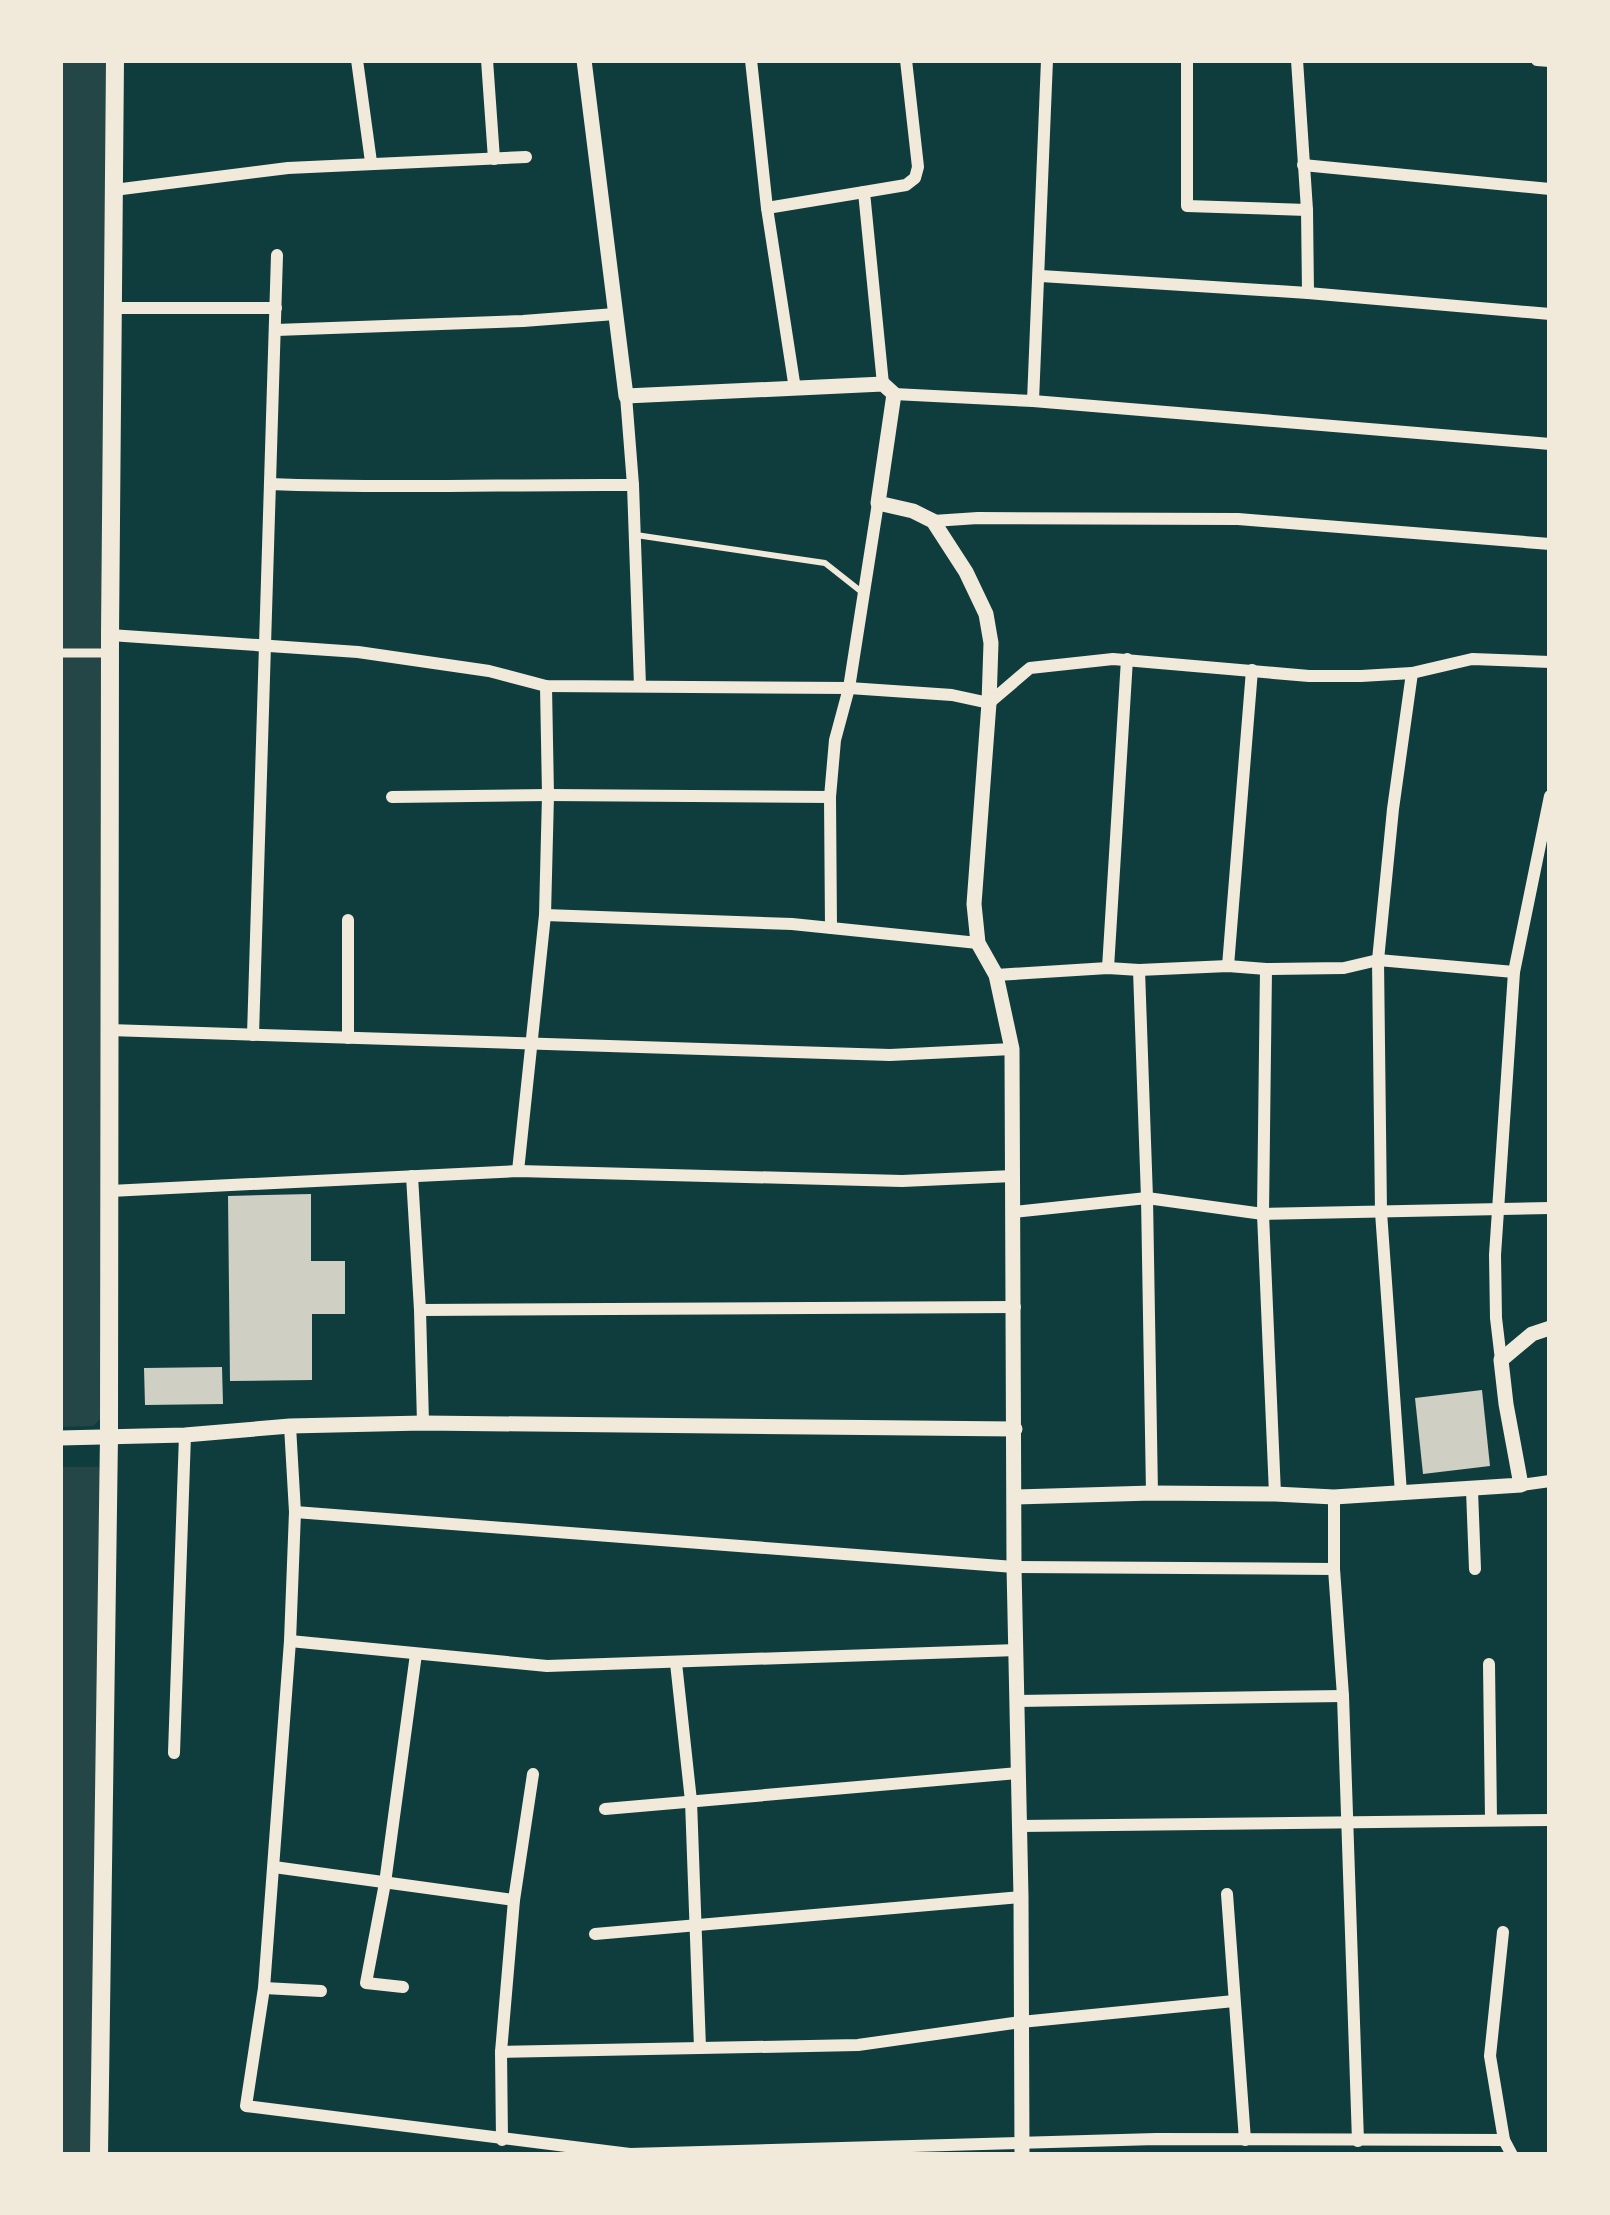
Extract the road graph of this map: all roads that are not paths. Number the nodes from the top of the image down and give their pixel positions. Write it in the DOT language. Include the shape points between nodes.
graph roads {
  1 [pos="116,60"];
  2 [pos="357,60"];
  3 [pos="487,60"];
  4 [pos="584,60"];
  5 [pos="751,60"];
  6 [pos="906,60"];
  7 [pos="1048,60"];
  8 [pos="1187,60"];
  9 [pos="1298,60"];
  10 [pos="1537,60"];
  11 [pos="1550,61"];
  12 [pos="494,158"];
  13 [pos="526,158"];
  14 [pos="371,162"];
  15 [pos="1303,166"];
  16 [pos="1550,189"];
  17 [pos="114,190"];
  18 [pos="864,193"];
  19 [pos="767,208"];
  20 [pos="1307,210"];
  21 [pos="278,255"];
  22 [pos="1040,277"];
  23 [pos="1308,292"];
  24 [pos="113,308"];
  25 [pos="276,308"];
  26 [pos="615,314"];
  27 [pos="1550,314"];
  28 [pos="276,330"];
  29 [pos="795,388"];
  30 [pos="889,389"];
  31 [pos="626,396"];
  32 [pos="1034,401"];
  33 [pos="1550,444"];
  34 [pos="270,484"];
  35 [pos="633,485"];
  36 [pos="878,503"];
  37 [pos="932,521"];
  38 [pos="635,535"];
  39 [pos="1550,544"];
  40 [pos="865,595"];
  41 [pos="110,644"];
  42 [pos="267,646"];
  43 [pos="60,652"];
  44 [pos="1127,659"];
  45 [pos="1550,662"];
  46 [pos="1252,670"];
  47 [pos="1412,673"];
  48 [pos="546,686"];
  49 [pos="640,686"];
  50 [pos="848,688"];
  51 [pos="989,703"];
  52 [pos="548,795"];
  53 [pos="1550,796"];
  54 [pos="392,797"];
  55 [pos="830,797"];
  56 [pos="545,915"];
  57 [pos="348,920"];
  58 [pos="831,928"];
  59 [pos="978,943"];
  60 [pos="1378,960"];
  61 [pos="1228,966"];
  62 [pos="1108,968"];
  63 [pos="1266,969"];
  64 [pos="1139,970"];
  65 [pos="1514,972"];
  66 [pos="996,975"];
  67 [pos="110,1030"];
  68 [pos="253,1035"];
  69 [pos="348,1039"];
  70 [pos="530,1044"];
  71 [pos="1012,1049"];
  72 [pos="518,1171"];
  73 [pos="1013,1176"];
  74 [pos="412,1177"];
  75 [pos="110,1191"];
  76 [pos="1147,1198"];
  77 [pos="1497,1208"];
  78 [pos="1550,1208"];
  79 [pos="1013,1212"];
  80 [pos="1382,1212"];
  81 [pos="1263,1214"];
  82 [pos="1015,1307"];
  83 [pos="420,1310"];
  84 [pos="1550,1328"];
  85 [pos="1501,1360"];
  86 [pos="423,1423"];
  87 [pos="290,1426"];
  88 [pos="1016,1429"];
  89 [pos="184,1435"];
  90 [pos="109,1436"];
  91 [pos="60,1438"];
  92 [pos="1550,1481"];
  93 [pos="1521,1485"];
  94 [pos="1472,1490"];
  95 [pos="1152,1493"];
  96 [pos="1401,1493"];
  97 [pos="1275,1494"];
  98 [pos="1016,1497"];
  99 [pos="1334,1497"];
  100 [pos="296,1512"];
  101 [pos="1015,1567"];
  102 [pos="1334,1569"];
  103 [pos="1474,1569"];
  104 [pos="290,1640"];
  105 [pos="1017,1650"];
  106 [pos="416,1654"];
  107 [pos="676,1663"];
  108 [pos="1489,1664"];
  109 [pos="1343,1696"];
  110 [pos="1017,1701"];
  111 [pos="175,1753"];
  112 [pos="1019,1772"];
  113 [pos="533,1774"];
  114 [pos="691,1801"];
  115 [pos="604,1809"];
  116 [pos="1491,1819"];
  117 [pos="1550,1820"];
  118 [pos="1347,1824"];
  119 [pos="1020,1826"];
  120 [pos="274,1868"];
  121 [pos="385,1883"];
  122 [pos="1227,1894"];
  123 [pos="1021,1898"];
  124 [pos="514,1900"];
  125 [pos="695,1926"];
  126 [pos="1503,1932"];
  127 [pos="595,1934"];
  128 [pos="404,1987"];
  129 [pos="264,1988"];
  130 [pos="321,1991"];
  131 [pos="1234,2001"];
  132 [pos="1021,2022"];
  133 [pos="700,2048"];
  134 [pos="501,2052"];
  135 [pos="1156,2138"];
  136 [pos="502,2140"];
  137 [pos="1245,2140"];
  138 [pos="1504,2140"];
  139 [pos="1358,2141"];
  140 [pos="556,2150"];
  141 [pos="1022,2150"];
  142 [pos="906,2151"];
  143 [pos="784,2152"];
  144 [pos="661,2154"];
  145 [pos="99,2155"];
  146 [pos="1156,2155"];
  147 [pos="1512,2155"];
  1 -- 17 [label="main road"];
  2 -- 14 [label="street"];
  3 -- 12 [label="street"];
  4 -- 26 [label="street"];
  5 -- 19 [label="street"];
  6 -- 18 [label="street" via="915,178"];
  7 -- 22 [label="street"];
  8 -- 20 [label="street" via="1187,206"];
  9 -- 15 [label="street"];
  10 -- 11 [label="street"];
  12 -- 13 [label="street"];
  12 -- 14 [label="street"];
  14 -- 17 [label="street"];
  15 -- 16 [label="street"];
  15 -- 20 [label="street"];
  17 -- 24 [label="main road"];
  18 -- 19 [label="street"];
  18 -- 30 [label="street"];
  19 -- 29 [label="street"];
  20 -- 23 [label="street"];
  21 -- 25 [label="street"];
  22 -- 23 [label="street"];
  22 -- 32 [label="street"];
  23 -- 27 [label="street"];
  24 -- 25 [label="street"];
  24 -- 41 [label="main road"];
  25 -- 28 [label="street"];
  26 -- 28 [label="street"];
  26 -- 31 [label="street"];
  28 -- 34 [label="street"];
  29 -- 30 [label="street"];
  29 -- 31 [label="street"];
  30 -- 32 [label="street"];
  30 -- 36 [label="street"];
  31 -- 35 [label="street"];
  32 -- 33 [label="street"];
  34 -- 35 [label="street"];
  34 -- 42 [label="street"];
  35 -- 38 [label="street"];
  36 -- 37 [label="street"];
  36 -- 40 [label="street"];
  37 -- 39 [label="street" via="1238,519"];
  37 -- 51 [label="street" via="986,614"];
  38 -- 40 [label="lane" via="825,563"];
  38 -- 49 [label="street"];
  40 -- 50 [label="street"];
  41 -- 42 [label="street"];
  41 -- 43 [label="street"];
  41 -- 67 [label="main road"];
  42 -- 48 [label="street" via="380,655"];
  42 -- 68 [label="street"];
  44 -- 46 [label="street"];
  44 -- 51 [label="street" via="1030,668"];
  44 -- 62 [label="street"];
  45 -- 47 [label="street" via="1472,659"];
  46 -- 47 [label="street"];
  46 -- 61 [label="street"];
  47 -- 60 [label="street"];
  48 -- 49 [label="street"];
  48 -- 52 [label="street"];
  49 -- 50 [label="street"];
  50 -- 51 [label="street"];
  50 -- 55 [label="street"];
  51 -- 59 [label="street"];
  52 -- 54 [label="street"];
  52 -- 55 [label="street"];
  52 -- 56 [label="street"];
  53 -- 65 [label="street"];
  55 -- 58 [label="street"];
  56 -- 58 [label="street"];
  56 -- 70 [label="street"];
  57 -- 69 [label="street"];
  58 -- 59 [label="street"];
  59 -- 66 [label="street"];
  60 -- 63 [label="street"];
  60 -- 65 [label="street"];
  60 -- 80 [label="street"];
  61 -- 63 [label="street"];
  61 -- 64 [label="street"];
  62 -- 64 [label="street"];
  62 -- 66 [label="street"];
  63 -- 81 [label="street"];
  64 -- 76 [label="street"];
  65 -- 77 [label="street"];
  66 -- 71 [label="street"];
  67 -- 68 [label="street"];
  67 -- 75 [label="main road"];
  68 -- 69 [label="street"];
  69 -- 70 [label="street"];
  70 -- 71 [label="street" via="890,1055"];
  70 -- 72 [label="street"];
  71 -- 73 [label="street"];
  72 -- 73 [label="street" via="902,1181"];
  72 -- 74 [label="street"];
  73 -- 79 [label="street"];
  74 -- 75 [label="street"];
  74 -- 83 [label="street"];
  75 -- 90 [label="main road"];
  76 -- 79 [label="street"];
  76 -- 81 [label="street"];
  76 -- 95 [label="street"];
  77 -- 78 [label="street"];
  77 -- 80 [label="street"];
  77 -- 85 [label="street"];
  79 -- 82 [label="street"];
  80 -- 81 [label="street"];
  80 -- 96 [label="street"];
  81 -- 97 [label="street"];
  82 -- 83 [label="street"];
  82 -- 88 [label="street"];
  83 -- 86 [label="street"];
  84 -- 85 [label="street"];
  85 -- 93 [label="street"];
  86 -- 87 [label="street"];
  86 -- 88 [label="street"];
  87 -- 89 [label="street"];
  87 -- 100 [label="street"];
  88 -- 98 [label="street"];
  89 -- 90 [label="street"];
  89 -- 111 [label="street"];
  90 -- 91 [label="street"];
  90 -- 145 [label="main road"];
  92 -- 93 [label="street"];
  93 -- 94 [label="street"];
  94 -- 96 [label="street"];
  94 -- 103 [label="street"];
  95 -- 97 [label="street"];
  95 -- 98 [label="street"];
  96 -- 99 [label="street"];
  97 -- 99 [label="street"];
  98 -- 101 [label="street"];
  99 -- 102 [label="street"];
  100 -- 101 [label="street"];
  100 -- 104 [label="street"];
  101 -- 102 [label="street"];
  101 -- 105 [label="street"];
  102 -- 109 [label="street"];
  104 -- 106 [label="street"];
  104 -- 120 [label="street"];
  105 -- 107 [label="street"];
  105 -- 110 [label="street"];
  106 -- 107 [label="street" via="547,1666"];
  106 -- 121 [label="street"];
  107 -- 114 [label="street"];
  108 -- 116 [label="street"];
  109 -- 110 [label="street"];
  109 -- 118 [label="street"];
  110 -- 112 [label="street"];
  112 -- 114 [label="street"];
  112 -- 119 [label="street"];
  113 -- 124 [label="street"];
  114 -- 115 [label="street"];
  114 -- 125 [label="street"];
  116 -- 117 [label="street"];
  116 -- 118 [label="street"];
  118 -- 119 [label="street"];
  118 -- 139 [label="street"];
  119 -- 123 [label="street"];
  120 -- 121 [label="street"];
  120 -- 129 [label="street"];
  121 -- 124 [label="street"];
  121 -- 128 [label="street" via="366,1983"];
  122 -- 131 [label="street"];
  123 -- 125 [label="street"];
  123 -- 132 [label="street"];
  124 -- 134 [label="street"];
  125 -- 127 [label="street"];
  125 -- 133 [label="street"];
  126 -- 138 [label="street" via="1490,2056"];
  129 -- 130 [label="street"];
  129 -- 136 [label="street" via="246,2106"];
  131 -- 132 [label="street"];
  131 -- 137 [label="street"];
  132 -- 133 [label="street" via="858,2045"];
  132 -- 141 [label="street"];
  133 -- 134 [label="street"];
  134 -- 136 [label="street"];
  135 -- 137 [label="street"];
  135 -- 141 [label="street"];
  135 -- 146 [label="street"];
  136 -- 140 [label="street"];
  137 -- 139 [label="street"];
  138 -- 139 [label="street"];
  138 -- 147 [label="street"];
  140 -- 144 [label="street"];
  141 -- 142 [label="street"];
  142 -- 143 [label="street"];
  143 -- 144 [label="street"];
}
